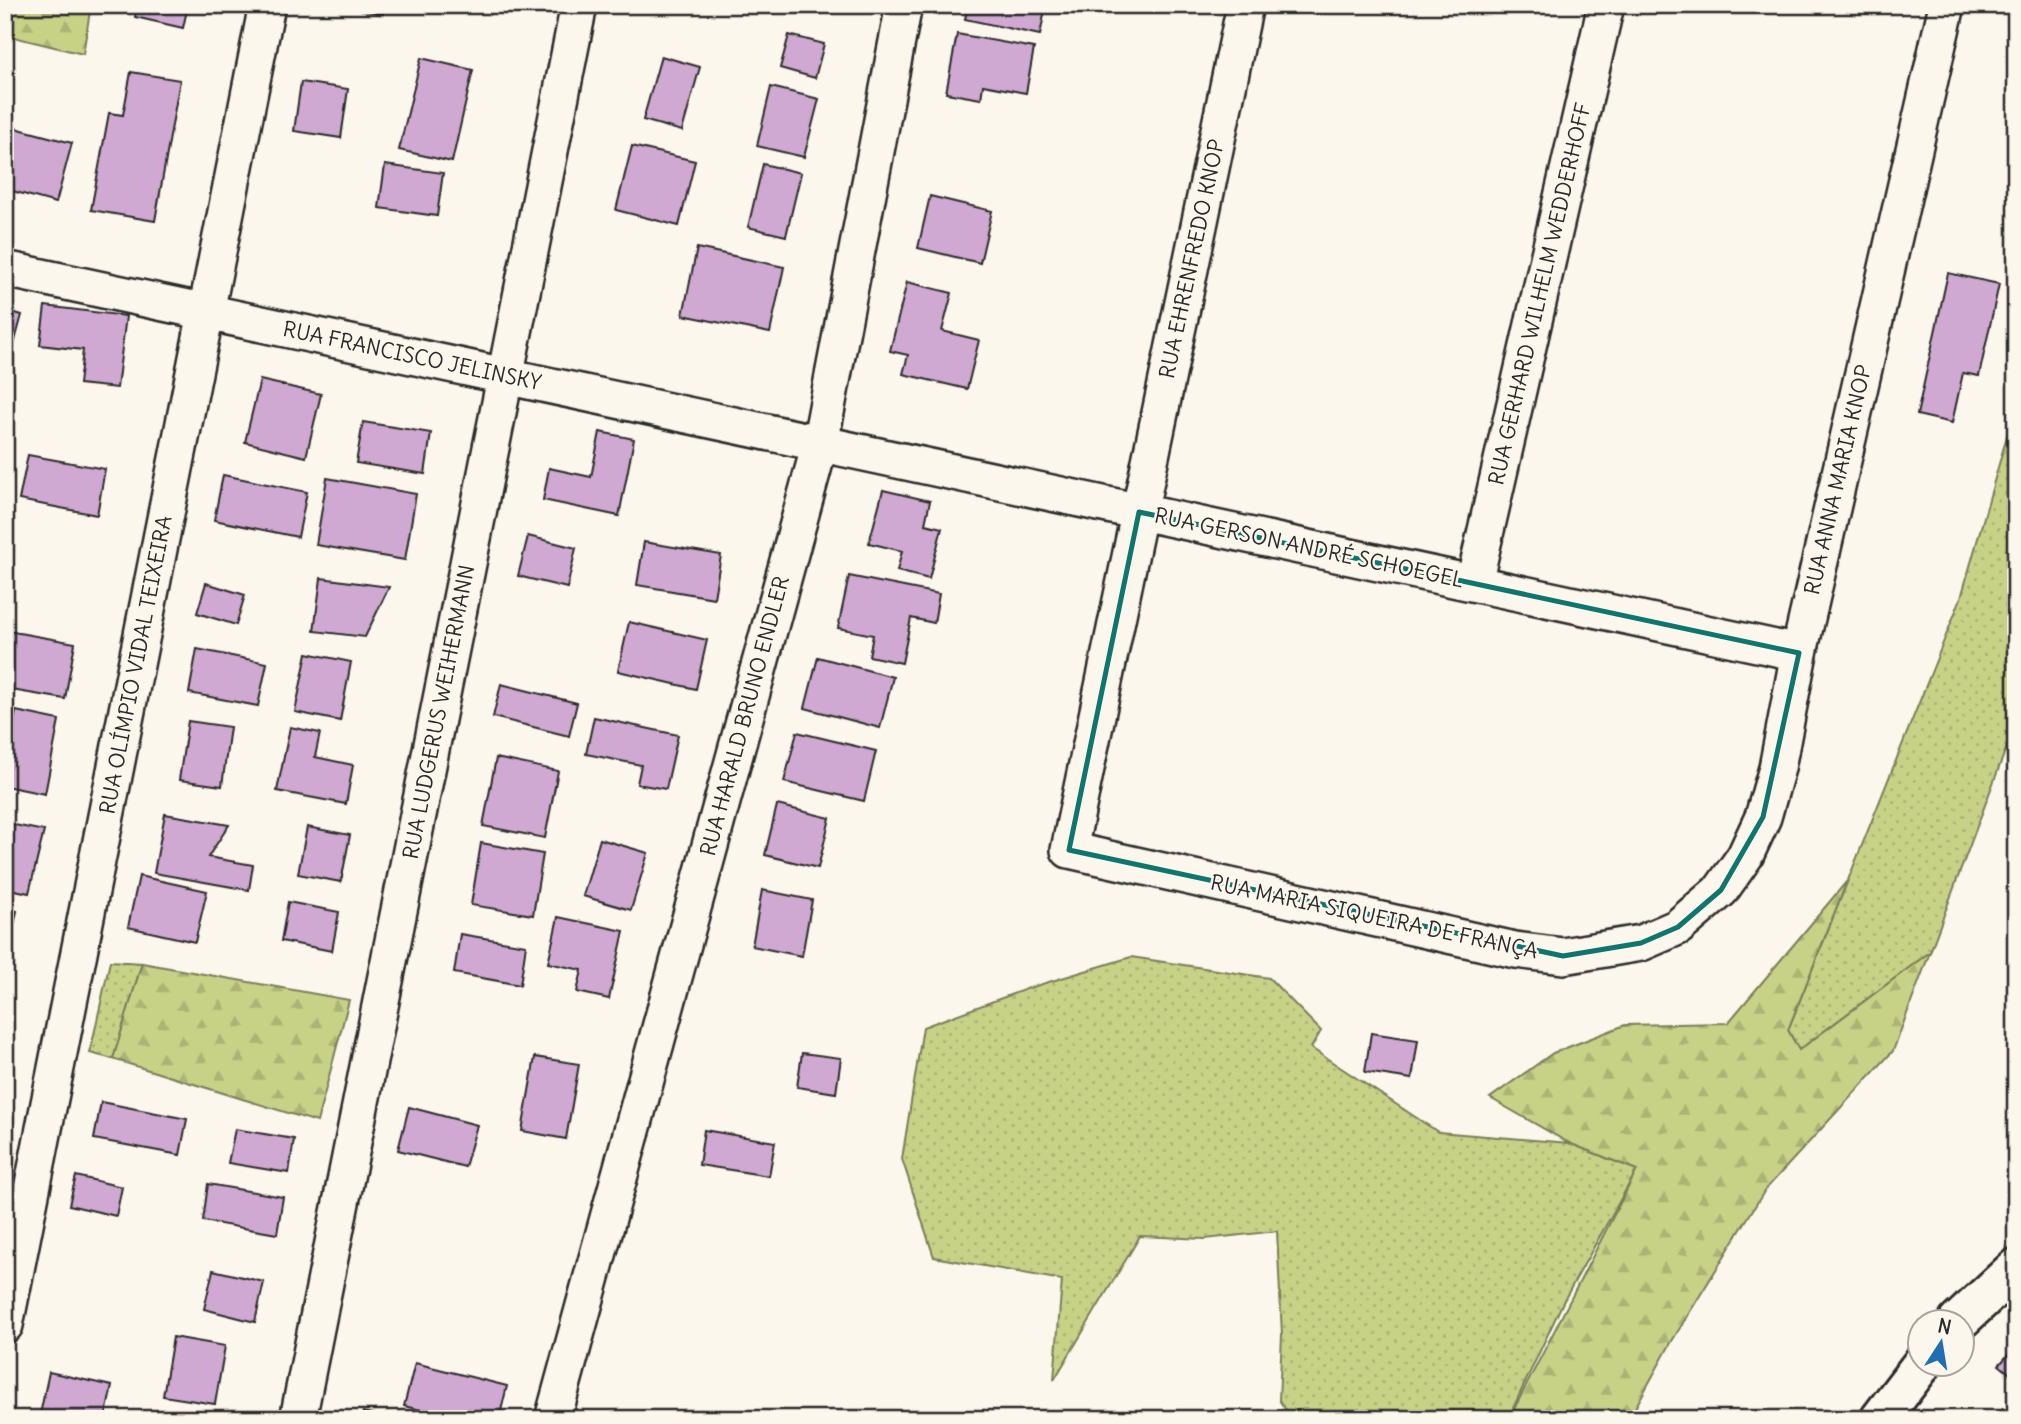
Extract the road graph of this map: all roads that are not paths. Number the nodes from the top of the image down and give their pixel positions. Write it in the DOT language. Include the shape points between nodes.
graph roads {
  1 [pos="267,5"];
  2 [pos="579,5"];
  3 [pos="904,5"];
  4 [pos="1245,5"];
  5 [pos="1606,5"];
  6 [pos="1947,5"];
  7 [pos="5,269"];
  8 [pos="206,312"];
  9 [pos="505,376"];
  10 [pos="820,444"];
  11 [pos="1139,512"];
  12 [pos="1474,583"];
  13 [pos="1799,653"];
  14 [pos="1069,850"];
  15 [pos="1678,927"];
  16 [pos="2016,1268"];
  17 [pos="1973,1308"];
  18 [pos="5,1325"];
  19 [pos="1911,1378"];
  20 [pos="299,1419"];
  21 [pos="553,1419"];
  22 [pos="1880,1419"];
  1 -- 8 [label="street, RUA OLÍMPIO VIDAL TEIXEIRA"];
  2 -- 9 [label="street, RUA LUDGERUS WEIHERMANN"];
  3 -- 10 [label="street, RUA HARALD BRUNO ENDLER"];
  4 -- 11 [label="street, RUA EHRENFREDO KNOP"];
  5 -- 12 [label="street, RUA GERHARD WILHELM WEDDERHOFF"];
  6 -- 13 [label="street, RUA ANNA MARIA KNOP"];
  7 -- 8 [label="street, RUA FRANCISCO JELINSKY"];
  8 -- 9 [label="street, RUA FRANCISCO JELINSKY"];
  8 -- 18 [label="street, RUA OLÍMPIO VIDAL TEIXEIRA"];
  9 -- 10 [label="street, RUA FRANCISCO JELINSKY"];
  9 -- 20 [label="street, RUA LUDGERUS WEIHERMANN"];
  10 -- 11 [label="street, RUA GERSON ANDRÉ SCHOEGEL"];
  10 -- 21 [label="street, RUA HARALD BRUNO ENDLER"];
  11 -- 12 [label="street, RUA GERSON ANDRÉ SCHOEGEL"];
  11 -- 14 [label="street, RUA EHRENFREDO KNOP"];
  12 -- 13 [label="street, RUA GERSON ANDRÉ SCHOEGEL"];
  13 -- 15 [label="street, RUA ANNA MARIA KNOP" via="1777,768 1758,827 1721,890"];
  14 -- 15 [label="street, RUA MARIA SIQUEIRA DE FRANÇA" via="1515,950 1563,956 1641,943"];
  16 -- 17 [label="main road"];
  19 -- 22 [label="main road"];
}
